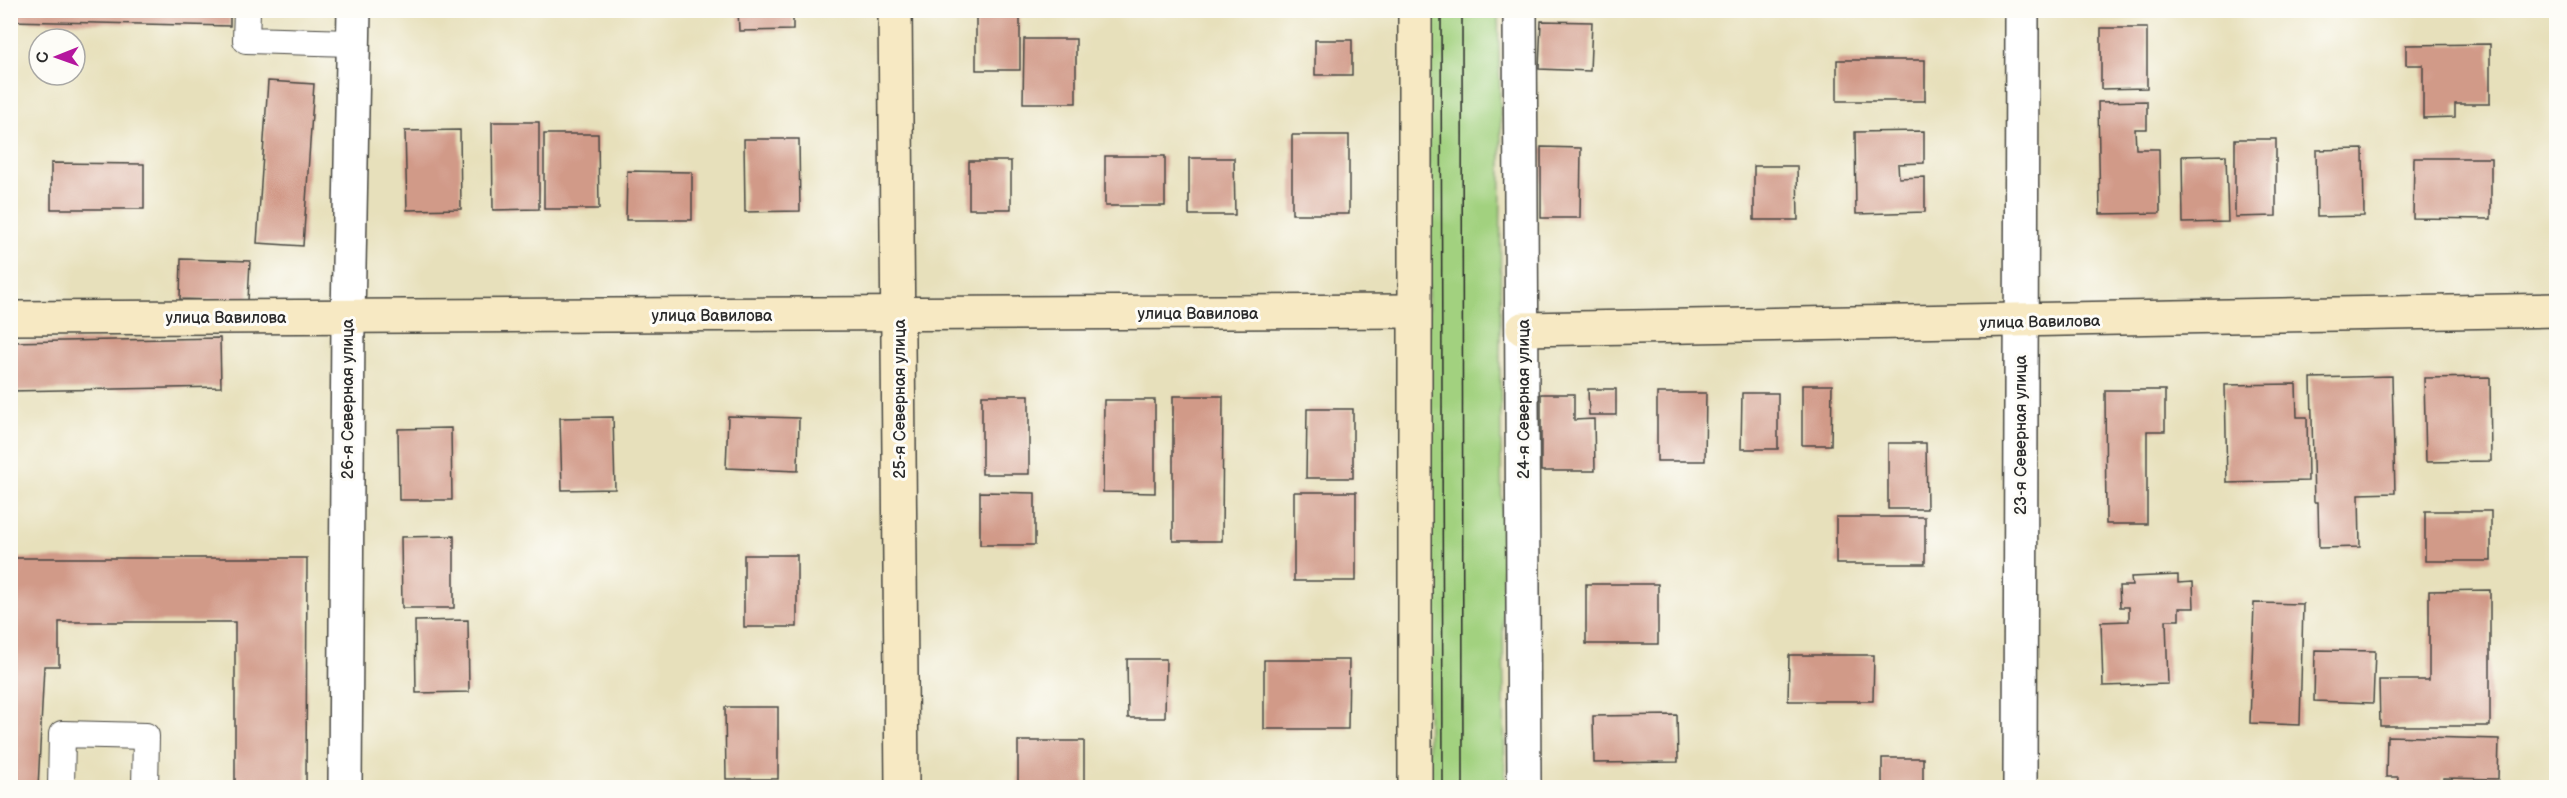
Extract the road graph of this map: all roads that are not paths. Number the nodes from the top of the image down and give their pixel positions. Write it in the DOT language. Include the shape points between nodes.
graph roads {
  1 [pos="247,10"];
  2 [pos="354,10"];
  3 [pos="895,10"];
  4 [pos="1414,10"];
  5 [pos="1520,10"];
  6 [pos="2022,10"];
  7 [pos="351,43"];
  8 [pos="2556,310"];
  9 [pos="1414,311"];
  10 [pos="898,314"];
  11 [pos="348,317"];
  12 [pos="10,318"];
  13 [pos="2020,321"];
  14 [pos="1523,329"];
  15 [pos="61,788"];
  16 [pos="145,788"];
  17 [pos="345,788"];
  18 [pos="902,788"];
  19 [pos="1415,788"];
  20 [pos="1524,788"];
  21 [pos="2020,788"];
  1 -- 7 [label="lane" via="246,40"];
  2 -- 7 [label="street, 26-я Северная улица"];
  3 -- 10 [label="street, 25-я Северная улица"];
  4 -- 9 [label="street"];
  5 -- 14 [label="street, 24-я Северная улица"];
  6 -- 13 [label="street, 23-я Северная улица"];
  7 -- 11 [label="street, 26-я Северная улица"];
  8 -- 13 [label="street, улица Вавилова"];
  9 -- 10 [label="street, улица Вавилова"];
  9 -- 19 [label="street"];
  10 -- 11 [label="street, улица Вавилова"];
  10 -- 18 [label="street, 25-я Северная улица"];
  11 -- 12 [label="street, улица Вавилова"];
  11 -- 17 [label="street, 26-я Северная улица"];
  13 -- 14 [label="street, улица Вавилова"];
  13 -- 21 [label="street, 23-я Северная улица"];
  14 -- 20 [label="street, 24-я Северная улица"];
  15 -- 16 [label="lane" via="62,734 146,736"];
}
